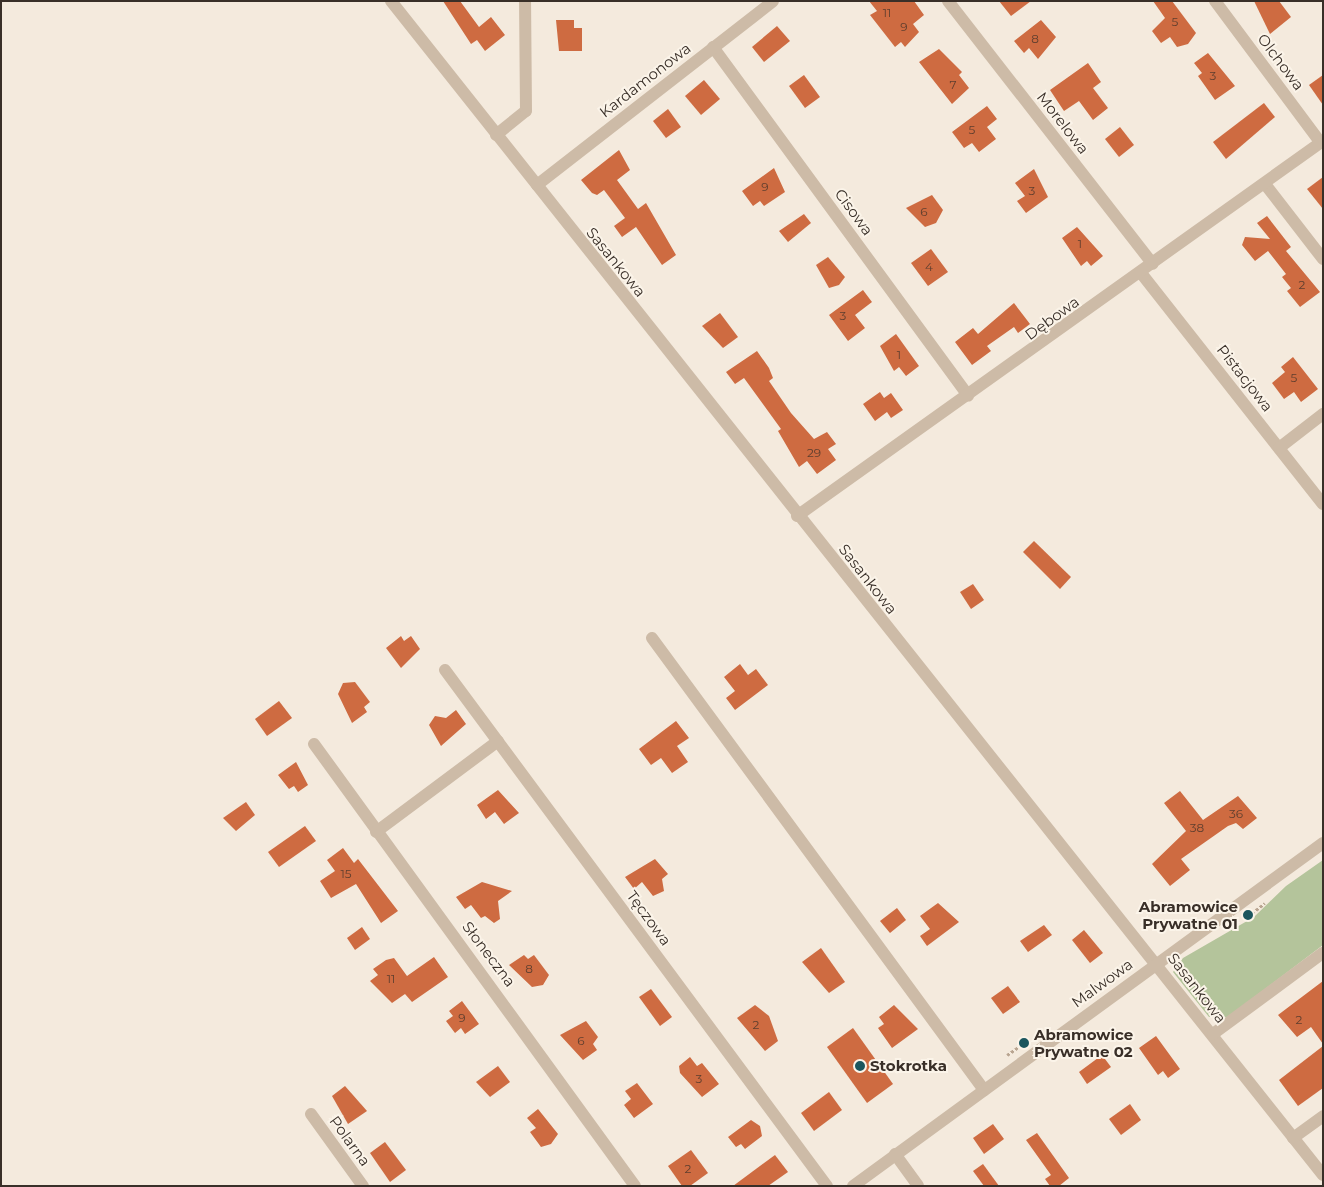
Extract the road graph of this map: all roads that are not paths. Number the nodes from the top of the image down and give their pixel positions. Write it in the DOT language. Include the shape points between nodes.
graph roads {
  1 [pos="391,1"];
  2 [pos="524,1"];
  3 [pos="772,1"];
  4 [pos="948,1"];
  5 [pos="1215,1"];
  6 [pos="713,47"];
  7 [pos="496,135"];
  8 [pos="1322,142"];
  9 [pos="1265,184"];
  10 [pos="537,185"];
  11 [pos="1323,259"];
  12 [pos="1153,264"];
  13 [pos="1141,273"];
  14 [pos="968,396"];
  15 [pos="1323,414"];
  16 [pos="1279,448"];
  17 [pos="1323,504"];
  18 [pos="797,516"];
  19 [pos="652,638"];
  20 [pos="446,670"];
  21 [pos="498,740"];
  22 [pos="314,744"];
  23 [pos="376,832"];
  24 [pos="1323,843"];
  25 [pos="1323,953"];
  26 [pos="1157,963"];
  27 [pos="1213,1034"];
  28 [pos="984,1090"];
  29 [pos="311,1114"];
  30 [pos="1323,1116"];
  31 [pos="1293,1138"];
  32 [pos="895,1154"];
  33 [pos="1323,1174"];
  34 [pos="363,1186"];
  35 [pos="635,1186"];
  36 [pos="827,1186"];
  37 [pos="853,1186"];
  38 [pos="918,1186"];
  1 -- 7 [label="street, Sasankowa"];
  2 -- 7 [label="street" via="526,111"];
  3 -- 6 [label="street, Kardamonowa"];
  4 -- 12 [label="street, Morelowa"];
  5 -- 8 [label="street, Olchowa"];
  6 -- 10 [label="street, Kardamonowa"];
  6 -- 14 [label="street, Cisowa"];
  7 -- 10 [label="street, Sasankowa"];
  8 -- 9 [label="street, Dębowa"];
  9 -- 11 [label="street"];
  9 -- 12 [label="street, Dębowa"];
  10 -- 18 [label="street, Sasankowa"];
  12 -- 13 [label="street, Dębowa"];
  13 -- 14 [label="street, Dębowa"];
  13 -- 16 [label="street, Pistacjowa"];
  14 -- 18 [label="street, Dębowa"];
  15 -- 16 [label="street"];
  16 -- 17 [label="street, Pistacjowa"];
  18 -- 26 [label="street, Sasankowa"];
  19 -- 28 [label="street"];
  20 -- 21 [label="street, Tęczowa"];
  21 -- 23 [label="street"];
  21 -- 36 [label="street, Tęczowa"];
  22 -- 23 [label="street, Słoneczna"];
  23 -- 35 [label="street, Słoneczna" via="543,1054"];
  24 -- 26 [label="street, Malwowa"];
  25 -- 27 [label="street"];
  26 -- 27 [label="street, Sasankowa"];
  26 -- 28 [label="street, Malwowa"];
  27 -- 31 [label="street, Sasankowa"];
  28 -- 32 [label="street, Malwowa"];
  29 -- 34 [label="street, Polarna"];
  30 -- 31 [label="street"];
  31 -- 33 [label="street, Sasankowa"];
  32 -- 37 [label="street, Malwowa"];
  32 -- 38 [label="street"];
}
